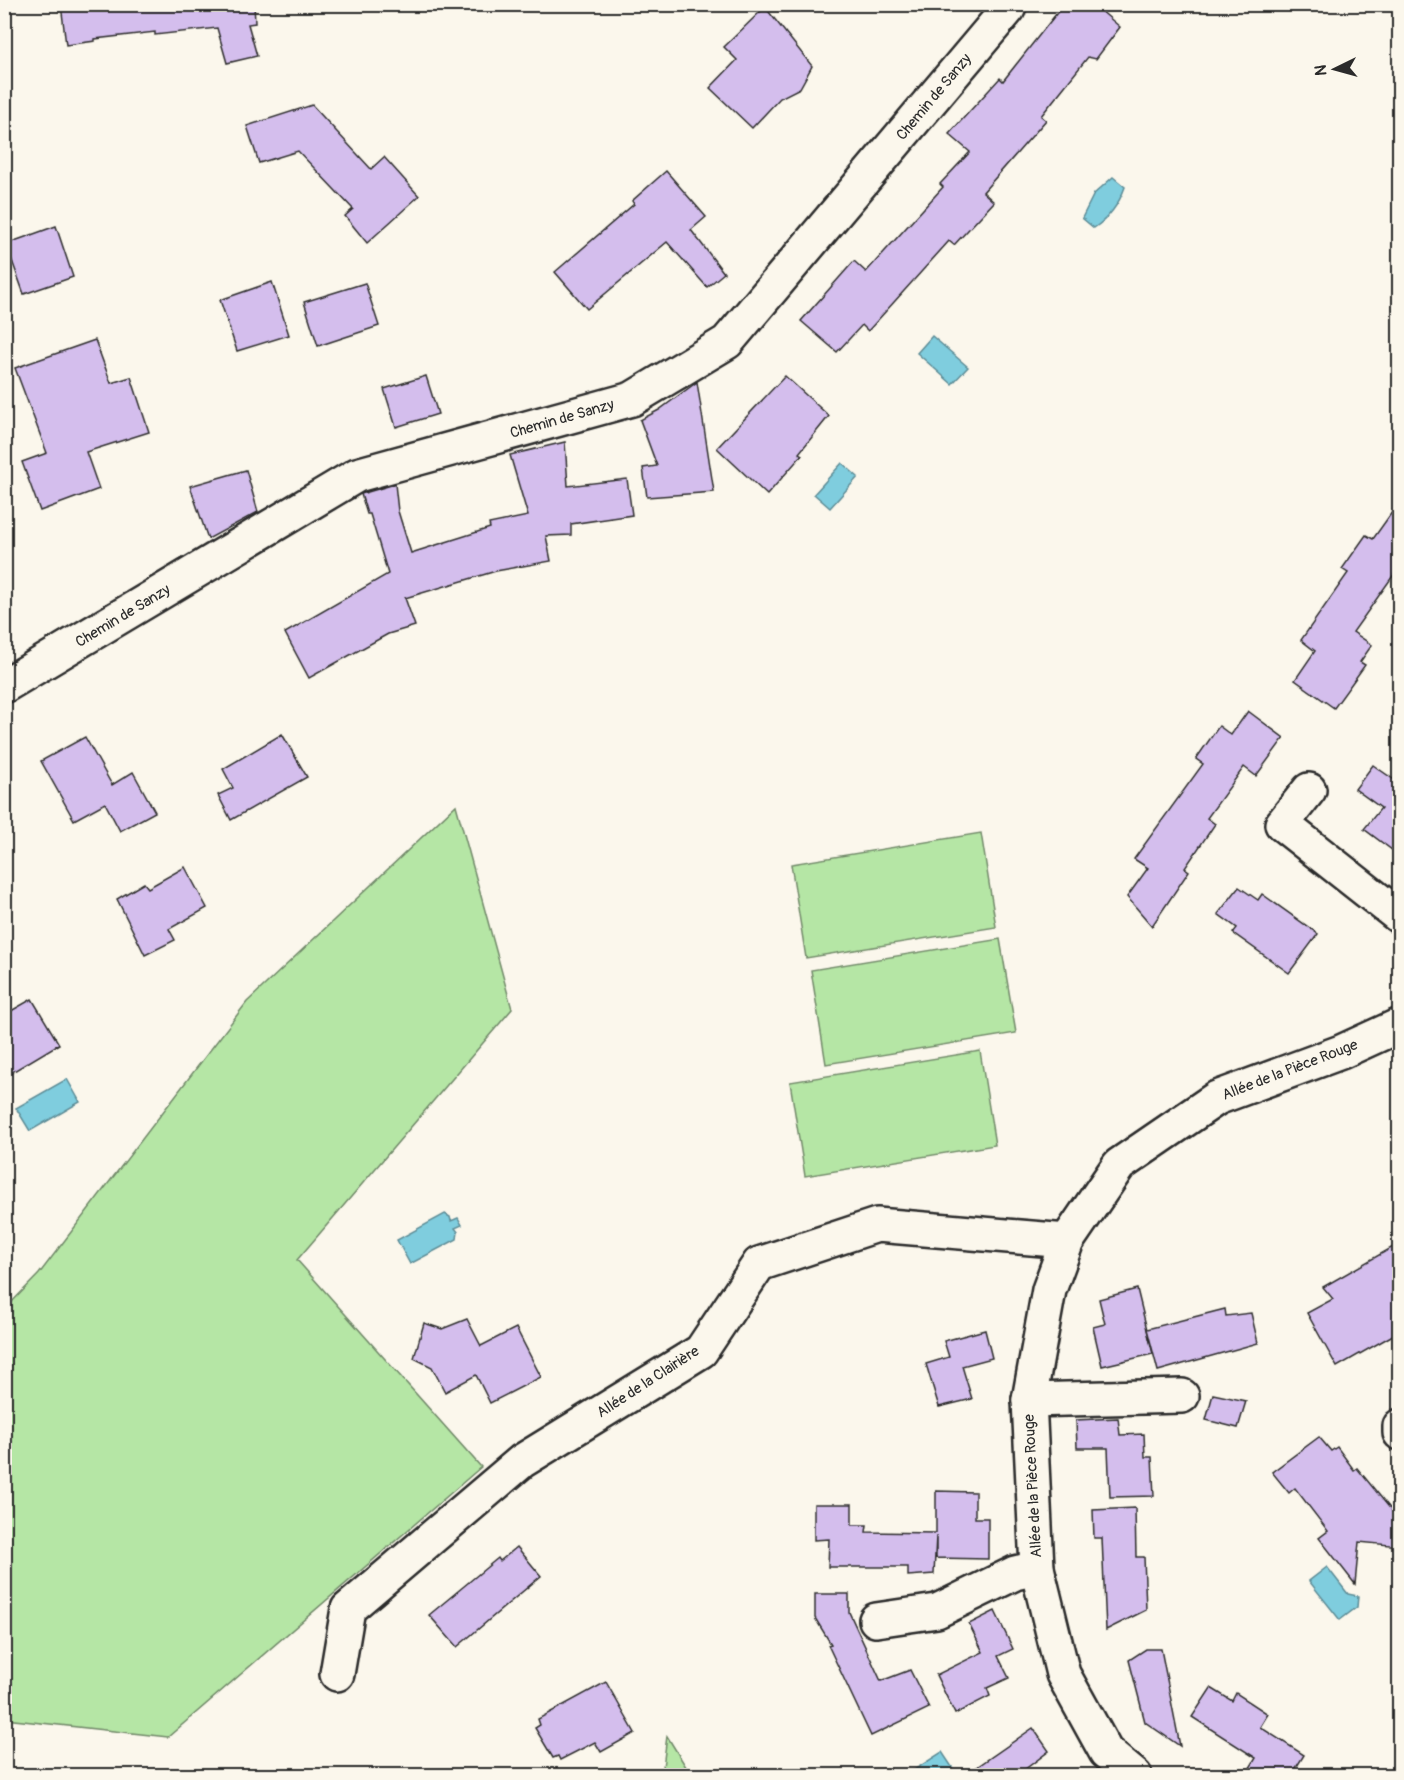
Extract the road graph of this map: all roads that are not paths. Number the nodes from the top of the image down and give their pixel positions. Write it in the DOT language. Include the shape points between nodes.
graph roads {
  1 [pos="1010,4"];
  2 [pos="4,686"];
  3 [pos="1309,790"];
  4 [pos="1400,917"];
  5 [pos="1400,1025"];
  6 [pos="1067,1241"];
  7 [pos="1182,1396"];
  8 [pos="1029,1400"];
  9 [pos="1400,1426"];
  10 [pos="1400,1434"];
  11 [pos="1037,1568"];
  12 [pos="876,1620"];
  13 [pos="337,1674"];
  14 [pos="1135,1776"];
  1 -- 2 [label="street, Chemin de Sanzy" via="727,342 632,399 357,475"];
  3 -- 4 [label="street" via="1282,824"];
  5 -- 6 [label="street, Allée de la Pièce Rouge" via="1341,1052 1217,1098 1119,1165"];
  6 -- 8 [label="street, Allée de la Pièce Rouge" via="1049,1290"];
  6 -- 13 [label="street, Allée de la Clairière" via="877,1225 759,1264 701,1351 522,1461 348,1609"];
  7 -- 8 [label="street"];
  8 -- 11 [label="street, Allée de la Pièce Rouge"];
  9 -- 10 [label="street"];
  11 -- 12 [label="street, Allée de la Pièce Rouge" via="1015,1573 938,1611"];
  11 -- 14 [label="street, Allée de la Pièce Rouge" via="1063,1674 1106,1752"];
}
